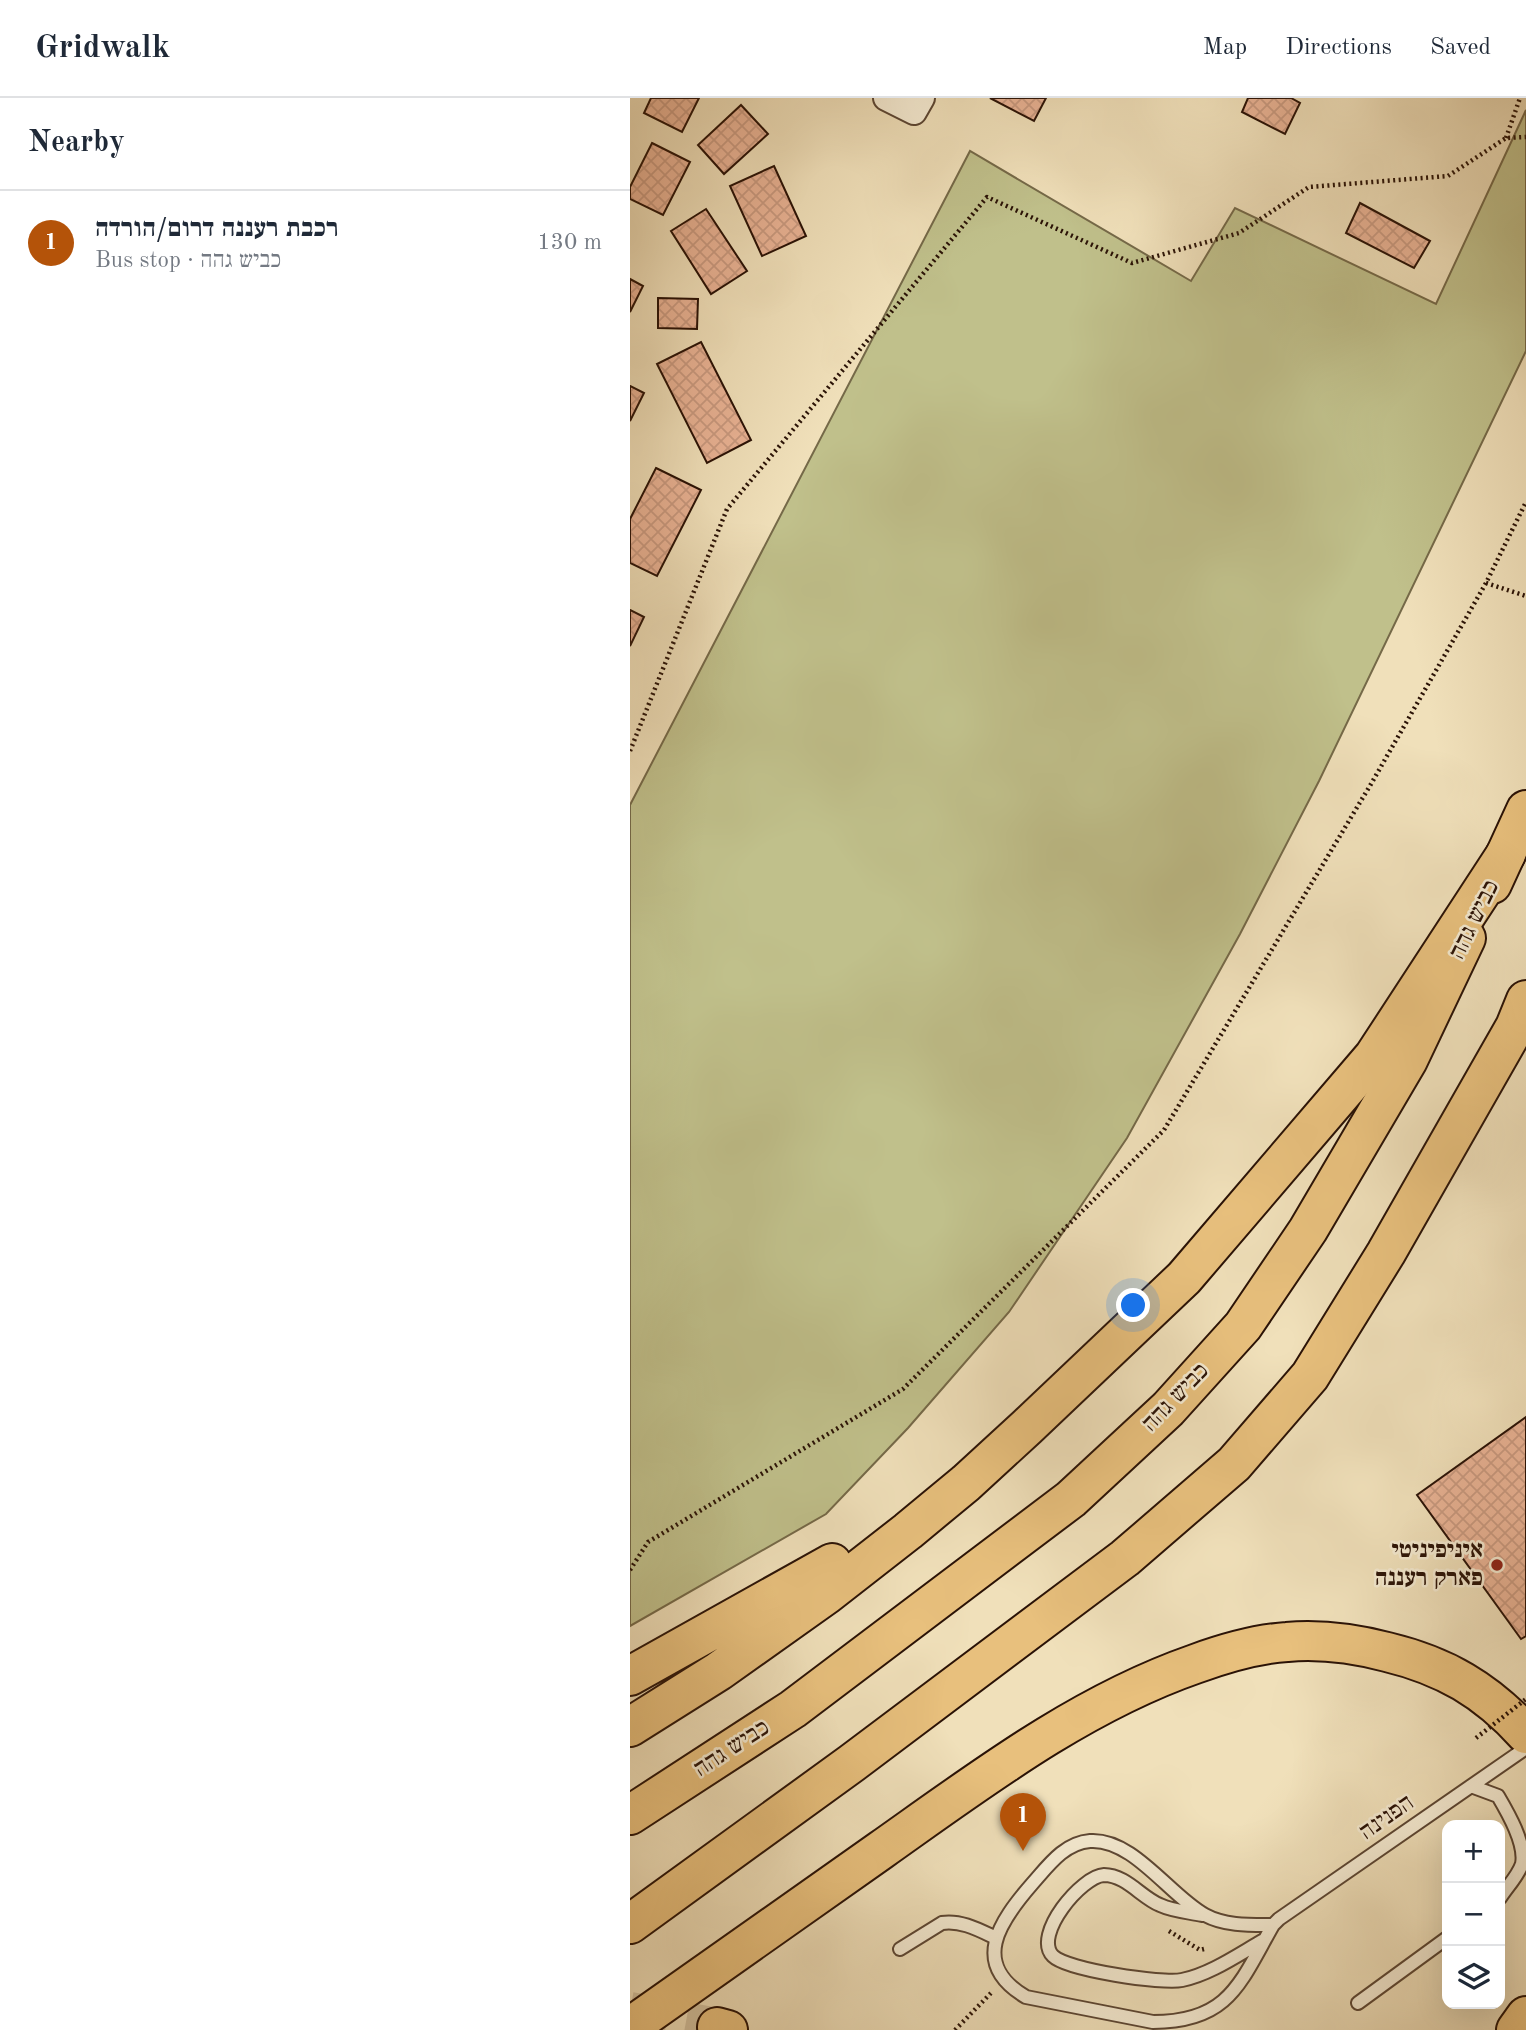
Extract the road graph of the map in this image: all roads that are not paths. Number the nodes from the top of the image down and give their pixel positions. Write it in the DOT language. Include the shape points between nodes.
graph roads {
  1 [pos="886,98"];
  2 [pos="922,98"];
  3 [pos="1526,810"];
  4 [pos="1506,854"];
  5 [pos="1526,1000"];
  6 [pos="966,1483"];
  7 [pos="630,1676"];
  8 [pos="630,1727"];
  9 [pos="1526,1734"];
  10 [pos="1526,1748"];
  11 [pos="1471,1786"];
  12 [pos="630,1815"];
  13 [pos="1505,1891"];
  14 [pos="1206,1916"];
  15 [pos="630,1924"];
  16 [pos="1273,1924"];
  17 [pos="996,1938"];
  18 [pos="1264,1940"];
  19 [pos="1442,1942"];
  20 [pos="900,1949"];
  21 [pos="1358,2003"];
  22 [pos="1526,2016"];
  23 [pos="630,2027"];
  24 [pos="1516,2030"];
  1 -- 2 [label="street" via="914,112"];
  3 -- 4 [label="highway, כביש גהה"];
  4 -- 6 [label="highway" via="1374,1056 1261,1189 1184,1278"];
  4 -- 12 [label="highway, כביש גהה" via="1408,1060 1308,1230 1243,1326 1178,1398 1060,1508 793,1709"];
  5 -- 15 [label="highway" via="1386,1253 1310,1376 1234,1464 1125,1558"];
  6 -- 7 [label="highway"];
  6 -- 8 [label="highway" via="826,1595"];
  9 -- 23 [label="highway" via="1502,1710 1452,1674 1366,1646 1288,1642 1221,1655 1136,1688 1026,1750"];
  10 -- 11 [label="lane, הפנינה"];
  11 -- 13 [label="lane" via="1498,1796 1517,1831 1521,1867"];
  11 -- 16 [label="lane, הפנינה"];
  14 -- 16 [label="lane" via="1243,1925"];
  14 -- 17 [label="lane" via="1122,1849 1090,1841 1056,1856 1009,1910"];
  14 -- 18 [label="lane" via="1158,1905 1117,1878 1104,1875 1084,1886 1058,1913 1048,1931 1048,1945 1051,1954 1076,1968 1166,1982 1199,1975"];
  16 -- 18 [label="lane"];
  17 -- 18 [label="lane" via="997,1970 1013,1990 1026,1997 1153,2022 1193,2018 1228,1999"];
  17 -- 20 [label="lane" via="950,1921"];
  19 -- 21 [label="lane"];
  22 -- 24 [label="highway"];
}
